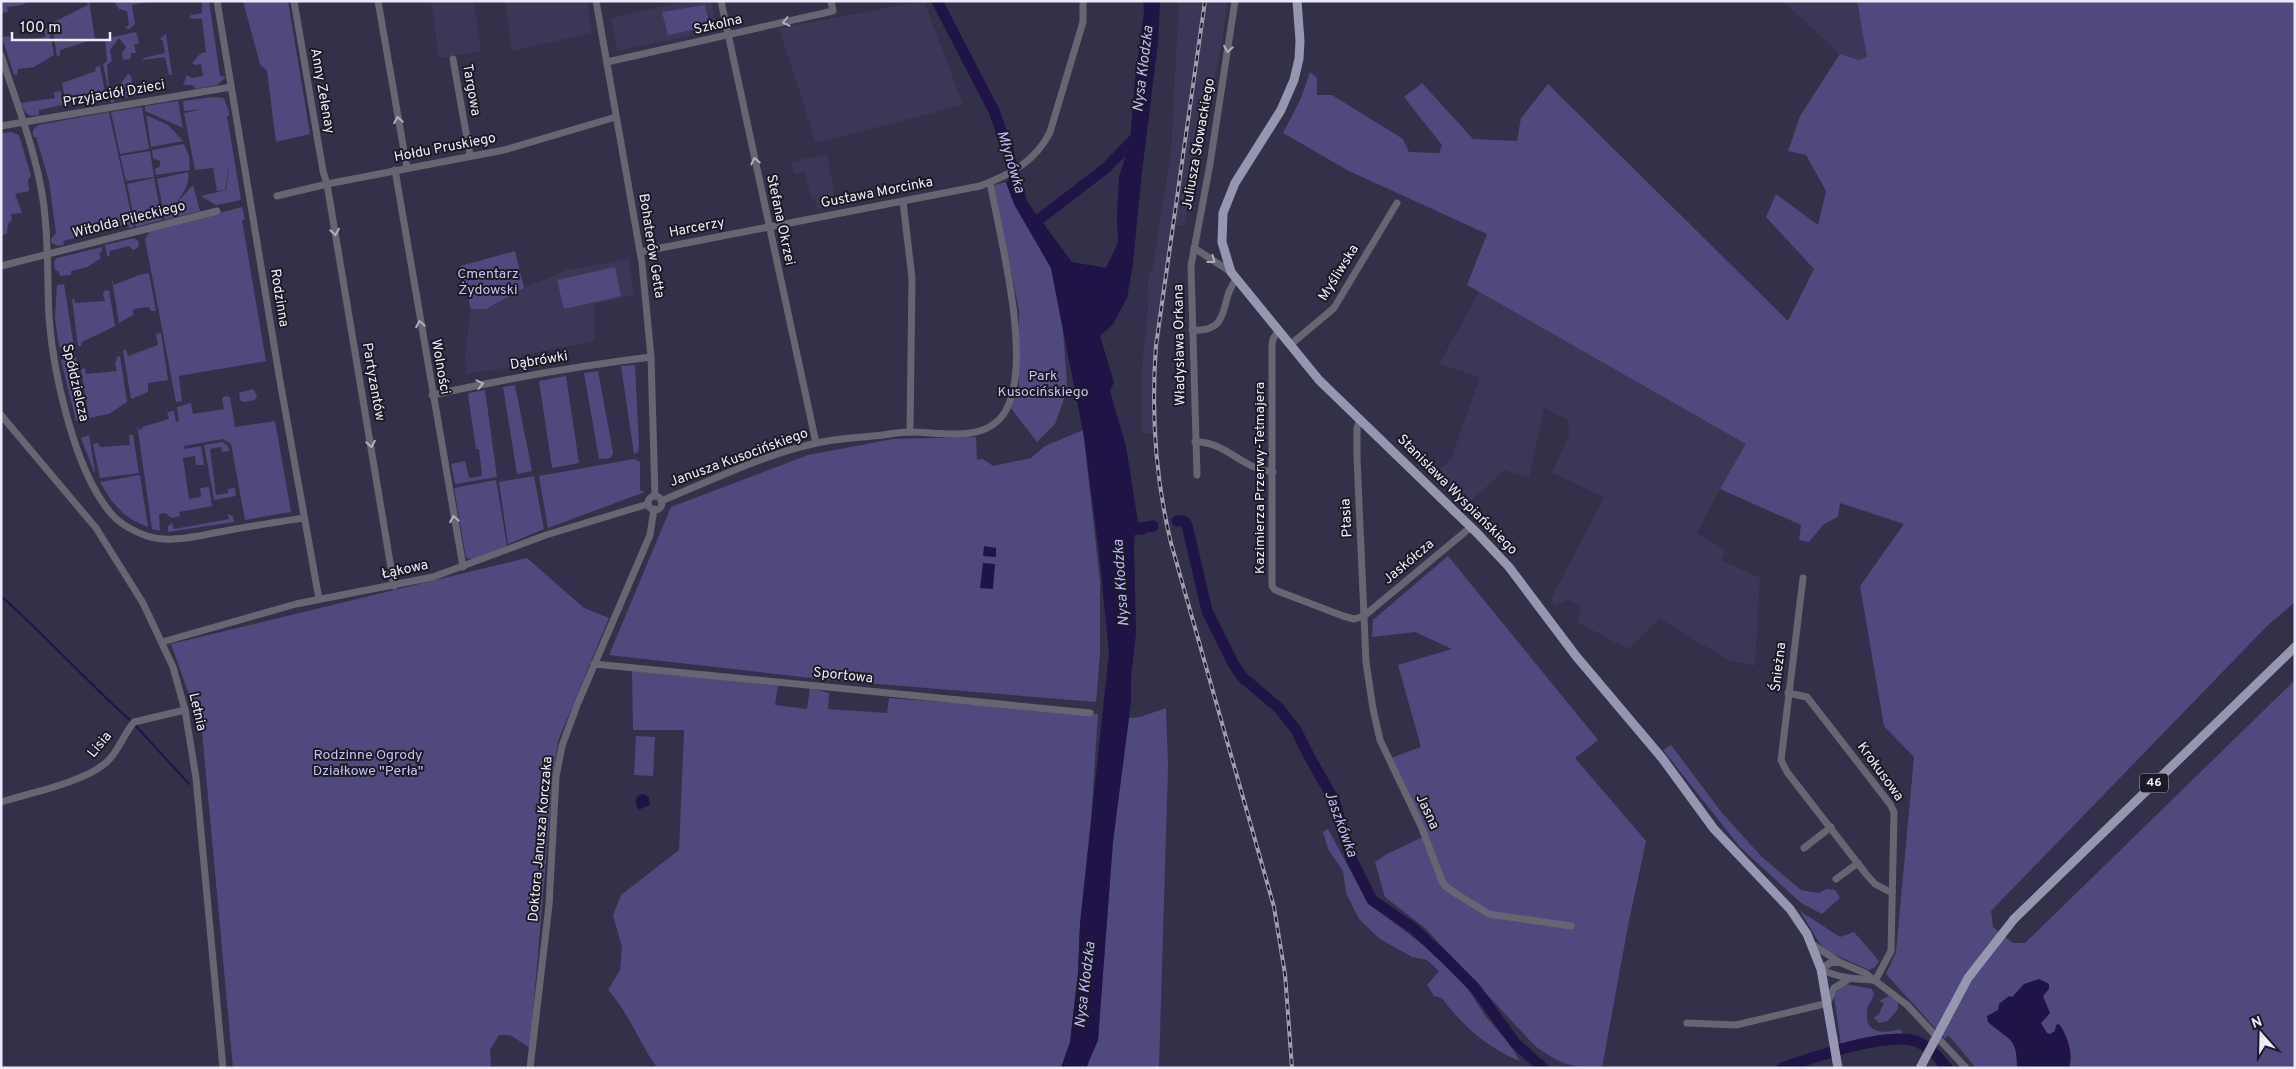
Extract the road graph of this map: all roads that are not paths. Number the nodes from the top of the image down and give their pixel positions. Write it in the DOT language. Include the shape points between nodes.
graph roads {
  1 [pos="217,1"];
  2 [pos="294,1"];
  3 [pos="378,1"];
  4 [pos="596,1"];
  5 [pos="721,1"];
  6 [pos="831,1"];
  7 [pos="1083,1"];
  8 [pos="1235,1"];
  9 [pos="1298,1"];
  10 [pos="729,35"];
  11 [pos="1,55"];
  12 [pos="453,60"];
  13 [pos="607,62"];
  14 [pos="231,87"];
  15 [pos="616,117"];
  16 [pos="23,122"];
  17 [pos="1,126"];
  18 [pos="470,155"];
  19 [pos="406,168"];
  20 [pos="395,170"];
  21 [pos="990,182"];
  22 [pos="327,184"];
  23 [pos="277,196"];
  24 [pos="903,202"];
  25 [pos="1396,203"];
  26 [pos="216,211"];
  27 [pos="769,227"];
  28 [pos="759,229"];
  29 [pos="1194,248"];
  30 [pos="640,252"];
  31 [pos="48,254"];
  32 [pos="1,266"];
  33 [pos="1234,275"];
  34 [pos="1192,330"];
  35 [pos="1278,331"];
  36 [pos="1290,345"];
  37 [pos="651,357"];
  38 [pos="432,395"];
  39 [pos="1,415"];
  40 [pos="1360,419"];
  41 [pos="910,432"];
  42 [pos="1195,442"];
  43 [pos="816,443"];
  44 [pos="1273,472"];
  45 [pos="1197,475"];
  46 [pos="658,498"];
  47 [pos="651,507"];
  48 [pos="304,518"];
  49 [pos="1471,527"];
  50 [pos="463,567"];
  51 [pos="1803,578"];
  52 [pos="394,586"];
  53 [pos="319,599"];
  54 [pos="1364,616"];
  55 [pos="162,642"];
  56 [pos="2295,647"];
  57 [pos="594,664"];
  58 [pos="1788,693"];
  59 [pos="185,710"];
  60 [pos="1090,713"];
  61 [pos="1,802"];
  62 [pos="1831,827"];
  63 [pos="1804,848"];
  64 [pos="1858,863"];
  65 [pos="1836,879"];
  66 [pos="1892,894"];
  67 [pos="1571,926"];
  68 [pos="1812,944"];
  69 [pos="1839,962"];
  70 [pos="1821,969"];
  71 [pos="1849,979"];
  72 [pos="1875,981"];
  73 [pos="1828,1002"];
  74 [pos="1687,1023"];
  75 [pos="223,1068"];
  76 [pos="530,1068"];
  77 [pos="1838,1068"];
  78 [pos="1920,1068"];
  79 [pos="1966,1068"];
  1 -- 14 [label="street, Rodzinna"];
  2 -- 22 [label="street, Anny Zelenay"];
  19 -- 3 [label="street, one-way"];
  4 -- 13 [label="street, Bohaterów Getta"];
  5 -- 10 [label="street, Stefana Okrzei"];
  6 -- 10 [label="street, Szkolna, one-way" via="834,11"];
  7 -- 21 [label="street, Gustawa Morcinka" via="1083,22 1044,144 1017,169"];
  8 -- 29 [label="street, Juliusza Słowackiego, one-way"];
  9 -- 33 [label="main road, Stanisława Wyspiańskiego" via="1300,41 1294,80 1281,110 1235,182 1223,213 1222,242"];
  10 -- 13 [label="street, Szkolna"];
  27 -- 10 [label="street, Stefana Okrzei, one-way"];
  11 -- 16 [label="street, Spółdzielcza"];
  12 -- 18 [label="street, Targowa"];
  13 -- 15 [label="street, Bohaterów Getta"];
  14 -- 16 [label="street, Przyjaciół Dzieci"];
  14 -- 48 [label="street, Rodzinna"];
  15 -- 18 [label="street, Hołdu Pruskiego" via="504,150"];
  15 -- 30 [label="street, Bohaterów Getta"];
  16 -- 17 [label="street, Przyjaciół Dzieci"];
  16 -- 31 [label="street, Spółdzielcza" via="37,167"];
  18 -- 19 [label="street, Hołdu Pruskiego"];
  19 -- 20 [label="street, Hołdu Pruskiego"];
  20 -- 22 [label="street, Hołdu Pruskiego"];
  38 -- 20 [label="street, Wolności, one-way"];
  21 -- 24 [label="street, Gustawa Morcinka"];
  21 -- 41 [label="street, Janusza Kusocińskiego" via="1013,301 1015,387 1004,414 984,431 971,434"];
  22 -- 23 [label="street, Hołdu Pruskiego"];
  22 -- 52 [label="street, Partyzantów, one-way"];
  24 -- 27 [label="street, Gustawa Morcinka"];
  24 -- 41 [label="street" via="912,278"];
  25 -- 36 [label="street, Myśliwska" via="1334,308"];
  26 -- 31 [label="street, Witolda Pileckiego"];
  27 -- 28 [label="street, Gustawa Morcinka"];
  27 -- 43 [label="street, Stefana Okrzei"];
  28 -- 30 [label="street, Harcerzy"];
  29 -- 33 [label="street, one-way"];
  29 -- 34 [label="street, Władysława Orkana"];
  30 -- 37 [label="street, Bohaterów Getta"];
  31 -- 32 [label="street, Witolda Pileckiego"];
  31 -- 48 [label="street, Spółdzielcza" via="49,316 56,371 80,455 109,512 128,527 148,536 171,539"];
  33 -- 34 [label="street" via="1220,320 1209,329"];
  33 -- 35 [label="main road, Stanisława Wyspiańskiego"];
  34 -- 42 [label="street, Władysława Orkana"];
  35 -- 36 [label="main road, Stanisława Wyspiańskiego"];
  35 -- 44 [label="street, Kazimierza Przerwy-Tetmajera" via="1272,344"];
  36 -- 40 [label="main road, Stanisława Wyspiańskiego" via="1319,380"];
  38 -- 37 [label="street, Dąbrówki, one-way" via="505,379"];
  37 -- 46 [label="street, Bohaterów Getta"];
  50 -- 38 [label="street, Wolności, one-way"];
  39 -- 55 [label="street, Letnia" via="96,528 143,603"];
  40 -- 49 [label="main road, Stanisława Wyspiańskiego"];
  40 -- 54 [label="street, Ptasia" via="1357,458"];
  41 -- 43 [label="street, Janusza Kusocińskiego"];
  42 -- 44 [label="street" via="1213,443 1251,467"];
  42 -- 45 [label="street, Władysława Orkana"];
  43 -- 46 [label="street, Janusza Kusocińskiego"];
  44 -- 54 [label="street, Kazimierza Przerwy-Tetmajera" via="1272,586 1275,590 1343,616 1354,619"];
  46 -- 47 [label="street" via="650,498"];
  46 -- 47 [label="street" via="660,507"];
  47 -- 50 [label="street, Łąkowa" via="546,535"];
  47 -- 57 [label="street, Doktora Janusza Korczaka" via="650,535"];
  48 -- 53 [label="street, Rodzinna"];
  49 -- 54 [label="street, Jaskółcza"];
  49 -- 68 [label="main road, Stanisława Wyspiańskiego" via="1509,567 1571,650 1662,758 1718,834 1781,898"];
  50 -- 52 [label="street, Łąkowa"];
  51 -- 58 [label="street, Śnieżna"];
  52 -- 53 [label="street, Łąkowa"];
  53 -- 55 [label="street, Łąkowa"];
  54 -- 67 [label="street, Jasna" via="1366,662 1380,740 1445,886 1489,914"];
  55 -- 59 [label="street, Letnia"];
  56 -- 78 [label="main road, 46, bridge" via="2014,919 1968,978"];
  57 -- 60 [label="street, Sportowa"];
  57 -- 76 [label="street, Doktora Janusza Korczaka" via="562,746 556,778 549,905"];
  58 -- 62 [label="street, Śnieżna" via="1781,760"];
  58 -- 66 [label="street, Krokusowa" via="1807,697 1892,808"];
  59 -- 61 [label="street, Lisia" via="134,722 103,765 71,781"];
  59 -- 75 [label="street, Letnia" via="196,778"];
  62 -- 63 [label="street"];
  62 -- 64 [label="street"];
  64 -- 65 [label="street"];
  64 -- 66 [label="street" via="1875,884"];
  66 -- 72 [label="street, Krokusowa" via="1891,951"];
  68 -- 69 [label="street"];
  68 -- 70 [label="main road, Stanisława Wyspiańskiego"];
  69 -- 70 [label="street"];
  69 -- 72 [label="street"];
  70 -- 71 [label="street"];
  70 -- 73 [label="main road, Stanisława Wyspiańskiego"];
  71 -- 72 [label="street"];
  71 -- 73 [label="street" via="1834,988"];
  72 -- 79 [label="street" via="1913,1011"];
  73 -- 74 [label="street" via="1736,1026"];
  73 -- 77 [label="main road, Stanisława Wyspiańskiego"];
}
